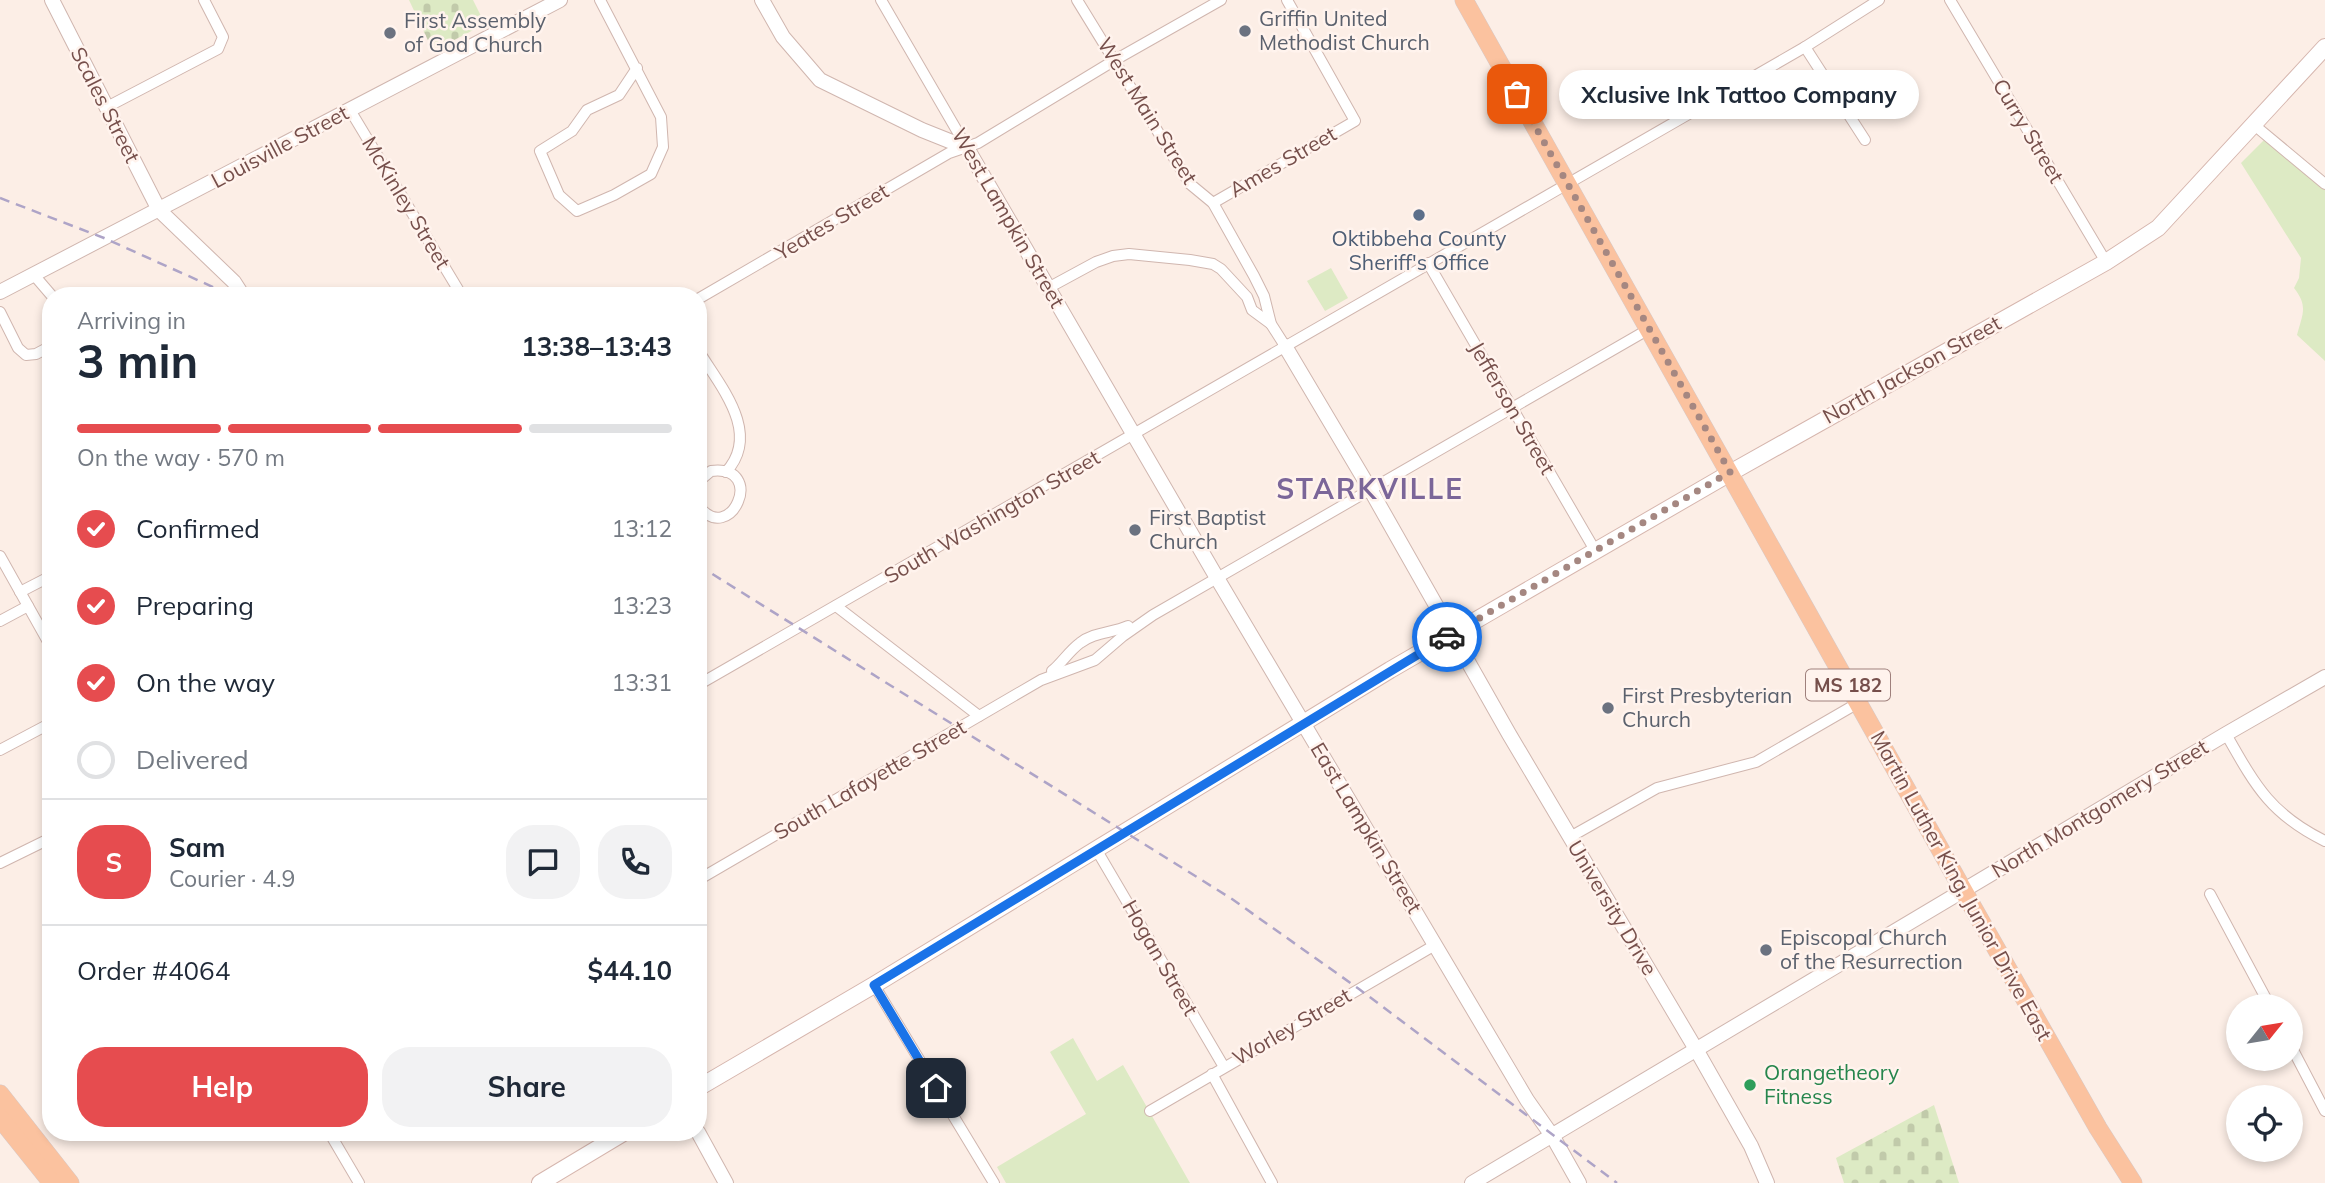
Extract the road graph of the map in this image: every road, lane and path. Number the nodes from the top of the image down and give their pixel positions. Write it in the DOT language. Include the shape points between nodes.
graph roads {
  1 [pos="52,0"];
  2 [pos="204,0"];
  3 [pos="559,0"];
  4 [pos="600,0"];
  5 [pos="762,0"];
  6 [pos="881,0"];
  7 [pos="1077,0"];
  8 [pos="1221,0"];
  9 [pos="1287,0"];
  10 [pos="1464,0"];
  11 [pos="1879,0"];
  12 [pos="1950,0"];
  13 [pos="1805,47"];
  14 [pos="2325,47"];
  15 [pos="1115,60"];
  16 [pos="637,68"];
  17 [pos="105,108"];
  18 [pos="350,110"];
  19 [pos="2253,124"];
  20 [pos="1865,140"];
  21 [pos="967,148"];
  22 [pos="1567,183"];
  23 [pos="2325,184"];
  24 [pos="1213,203"];
  25 [pos="159,210"];
  26 [pos="2106,262"];
  27 [pos="1428,263"];
  28 [pos="34,275"];
  29 [pos="44,287"];
  30 [pos="237,287"];
  31 [pos="457,287"];
  32 [pos="1048,288"];
  33 [pos="1260,291"];
  34 [pos="0,292"];
  35 [pos="707,294"];
  36 [pos="1247,298"];
  37 [pos="0,312"];
  38 [pos="1271,324"];
  39 [pos="1649,328"];
  40 [pos="1285,346"];
  41 [pos="42,351"];
  42 [pos="707,366"];
  43 [pos="1511,408"];
  44 [pos="1135,435"];
  45 [pos="726,472"];
  46 [pos="1730,472"];
  47 [pos="707,474"];
  48 [pos="1370,489"];
  49 [pos="707,513"];
  50 [pos="1596,552"];
  51 [pos="0,556"];
  52 [pos="1214,580"];
  53 [pos="42,581"];
  54 [pos="20,592"];
  55 [pos="28,606"];
  56 [pos="836,606"];
  57 [pos="1153,615"];
  58 [pos="0,621"];
  59 [pos="42,631"];
  60 [pos="1104,633"];
  61 [pos="1452,634"];
  62 [pos="1111,647"];
  63 [pos="1070,662"];
  64 [pos="2325,677"];
  65 [pos="707,680"];
  66 [pos="1858,703"];
  67 [pos="979,716"];
  68 [pos="1303,722"];
  69 [pos="42,728"];
  70 [pos="2226,734"];
  71 [pos="0,750"];
  72 [pos="1570,837"];
  73 [pos="2325,841"];
  74 [pos="42,842"];
  75 [pos="1097,849"];
  76 [pos="0,863"];
  77 [pos="707,875"];
  78 [pos="1963,890"];
  79 [pos="2210,894"];
  80 [pos="1436,945"];
  81 [pos="874,985"];
  82 [pos="2264,994"];
  83 [pos="1697,1051"];
  84 [pos="1224,1067"];
  85 [pos="2303,1069"];
  86 [pos="1212,1074"];
  87 [pos="707,1083"];
  88 [pos="0,1094"];
  89 [pos="1150,1111"];
  90 [pos="2325,1111"];
  91 [pos="0,1118"];
  92 [pos="1553,1137"];
  93 [pos="335,1141"];
  94 [pos="610,1141"];
  95 [pos="703,1141"];
  96 [pos="51,1183"];
  97 [pos="71,1183"];
  98 [pos="359,1183"];
  99 [pos="540,1183"];
  100 [pos="726,1183"];
  101 [pos="994,1183"];
  102 [pos="1272,1183"];
  103 [pos="1472,1183"];
  104 [pos="1579,1183"];
  105 [pos="1767,1183"];
  106 [pos="2133,1183"];
  1 -- 17 [label="street, Scales Street"];
  2 -- 17 [label="street" via="223,37 218,49"];
  3 -- 18 [label="street, Louisville Street"];
  4 -- 16 [label="street"];
  5 -- 21 [label="street" via="783,37 820,80"];
  6 -- 21 [label="street, West Lampkin Street"];
  7 -- 15 [label="street, West Main Street"];
  8 -- 15 [label="street, Yeates Street"];
  9 -- 24 [label="street, Ames Street" via="1354,121"];
  10 -- 22 [label="main road, MS 182"];
  11 -- 13 [label="street, South Washington Street"];
  12 -- 26 [label="street, Curry Street"];
  13 -- 20 [label="street"];
  13 -- 22 [label="street, South Washington Street"];
  14 -- 19 [label="main road, North Jackson Street"];
  15 -- 21 [label="street, Yeates Street"];
  15 -- 24 [label="street, West Main Street" via="1190,184"];
  16 -- 16 [label="street" via="661,117 663,147 651,174 577,211 559,195 540,151 572,131 587,110 619,95"];
  17 -- 25 [label="street, Scales Street"];
  18 -- 25 [label="street, Louisville Street"];
  18 -- 31 [label="street, McKinley Street"];
  19 -- 23 [label="street"];
  19 -- 26 [label="main road, North Jackson Street" via="2158,228"];
  21 -- 32 [label="street, West Lampkin Street"];
  21 -- 35 [label="street, Yeates Street" via="949,153"];
  22 -- 27 [label="street, South Washington Street"];
  22 -- 39 [label="main road, Martin Luther King, Junior Drive East / MS 182"];
  24 -- 33 [label="street, West Main Street"];
  25 -- 28 [label="street, Louisville Street"];
  25 -- 30 [label="street, Scales Street"];
  26 -- 46 [label="main road, North Jackson Street"];
  27 -- 40 [label="street, South Washington Street"];
  27 -- 43 [label="street, Jefferson Street"];
  28 -- 29 [label="street"];
  28 -- 34 [label="street, Louisville Street"];
  32 -- 36 [label="street" via="1096,262 1129,254 1213,264"];
  32 -- 44 [label="street, West Lampkin Street"];
  33 -- 36 [label="street"];
  33 -- 38 [label="street, West Main Street"];
  36 -- 38 [label="street" via="1252,310"];
  37 -- 41 [label="street" via="18,348 26,355"];
  38 -- 40 [label="street, West Main Street"];
  39 -- 43 [label="street, South Lafayette Street"];
  39 -- 46 [label="main road, Martin Luther King, Junior Drive East / MS 182"];
  40 -- 44 [label="street, South Washington Street"];
  40 -- 48 [label="street, University Drive"];
  42 -- 45 [label="street" via="739,421 741,446"];
  43 -- 48 [label="street, South Lafayette Street"];
  43 -- 50 [label="street, Jefferson Street"];
  44 -- 52 [label="street, East Lampkin Street"];
  44 -- 56 [label="street, South Washington Street"];
  45 -- 47 [label="street"];
  45 -- 49 [label="street" via="741,488 735,509 729,514"];
  46 -- 50 [label="main road, North Jackson Street"];
  46 -- 66 [label="main road, Martin Luther King, Junior Drive East / MS 182"];
  48 -- 52 [label="street, South Lafayette Street"];
  48 -- 61 [label="street, University Drive"];
  50 -- 61 [label="main road, North Jackson Street"];
  51 -- 54 [label="street"];
  52 -- 57 [label="street, South Lafayette Street"];
  52 -- 68 [label="street, East Lampkin Street"];
  53 -- 54 [label="street"];
  54 -- 55 [label="street"];
  55 -- 58 [label="street"];
  55 -- 59 [label="street"];
  56 -- 65 [label="street, South Washington Street"];
  56 -- 67 [label="street"];
  57 -- 60 [label="street, South Lafayette Street"];
  57 -- 62 [label="street, South Lafayette Street"];
  60 -- 62 [label="street"];
  60 -- 63 [label="street, South Lafayette Street" via="1080,642"];
  61 -- 68 [label="main road, North Jackson Street"];
  61 -- 72 [label="street, University Drive"];
  62 -- 63 [label="street, South Lafayette Street" via="1095,660"];
  63 -- 67 [label="street, South Lafayette Street"];
  64 -- 70 [label="street, North Montgomery Street"];
  66 -- 72 [label="street" via="1756,762 1657,788"];
  66 -- 78 [label="main road, Martin Luther King, Junior Drive East / MS 182"];
  67 -- 77 [label="street, South Lafayette Street"];
  68 -- 75 [label="main road, North Jackson Street"];
  68 -- 80 [label="street, East Lampkin Street"];
  69 -- 71 [label="street"];
  70 -- 73 [label="street" via="2271,804 2298,828"];
  70 -- 78 [label="street, North Montgomery Street"];
  72 -- 83 [label="street, University Drive"];
  74 -- 76 [label="street"];
  75 -- 81 [label="main road, North Jackson Street"];
  75 -- 84 [label="street, Hogan Street"];
  78 -- 83 [label="street, North Montgomery Street"];
  78 -- 106 [label="main road, Martin Luther King, Junior Drive East / MS 182"];
  79 -- 82 [label="street"];
  80 -- 84 [label="street, Worley Street"];
  80 -- 92 [label="street, East Lampkin Street"];
  81 -- 87 [label="main road, North Jackson Street"];
  81 -- 101 [label="street"];
  83 -- 92 [label="street, North Montgomery Street"];
  83 -- 105 [label="street, University Drive"];
  84 -- 86 [label="street, Worley Street"];
  85 -- 90 [label="street"];
  86 -- 89 [label="street, Worley Street"];
  86 -- 102 [label="street"];
  88 -- 97 [label="main road"];
  91 -- 96 [label="main road"];
  92 -- 103 [label="street, North Montgomery Street"];
  92 -- 104 [label="street, East Lampkin Street"];
  93 -- 98 [label="street"];
  94 -- 99 [label="main road"];
  95 -- 100 [label="street"];
}
